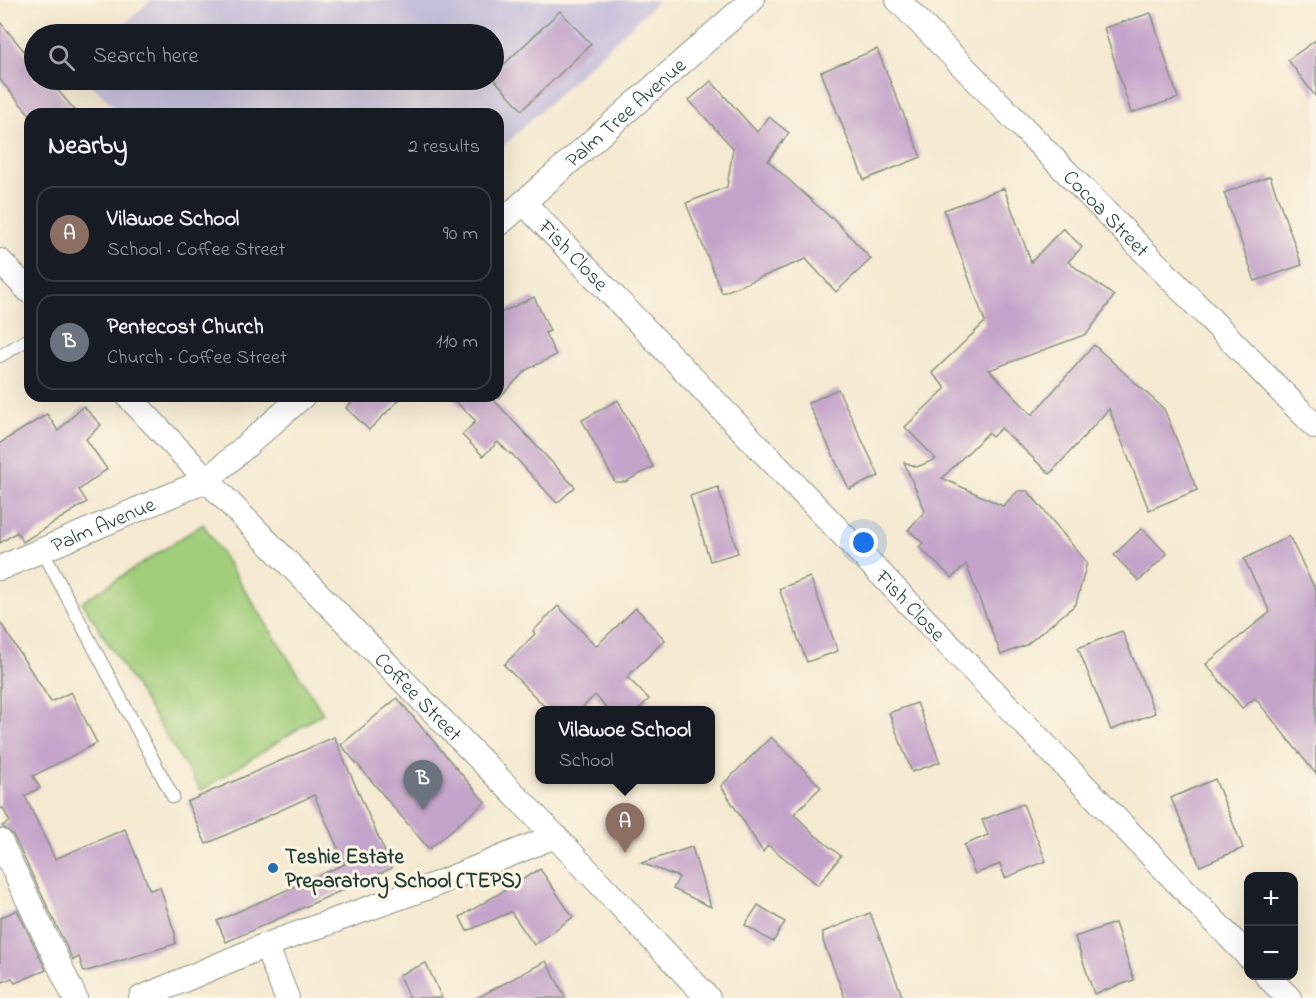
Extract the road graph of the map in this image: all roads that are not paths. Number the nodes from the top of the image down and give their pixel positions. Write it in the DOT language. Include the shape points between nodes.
graph roads {
  1 [pos="752,0"];
  2 [pos="898,0"];
  3 [pos="524,203"];
  4 [pos="504,220"];
  5 [pos="0,261"];
  6 [pos="24,286"];
  7 [pos="24,342"];
  8 [pos="0,356"];
  9 [pos="134,402"];
  10 [pos="296,402"];
  11 [pos="1316,427"];
  12 [pos="207,480"];
  13 [pos="42,550"];
  14 [pos="0,568"];
  15 [pos="174,796"];
  16 [pos="555,836"];
  17 [pos="0,841"];
  18 [pos="266,945"];
  19 [pos="1244,952"];
  20 [pos="1273,980"];
  21 [pos="75,998"];
  22 [pos="141,998"];
  23 [pos="287,998"];
  24 [pos="708,998"];
  25 [pos="1289,998"];
  1 -- 3 [label="street, Palm Tree Avenue"];
  2 -- 11 [label="street, Cocoa Street"];
  3 -- 4 [label="street, Palm Tree Avenue"];
  3 -- 19 [label="street, Fish Close"];
  5 -- 6 [label="street"];
  7 -- 8 [label="lane"];
  9 -- 12 [label="street, Coffee Street"];
  10 -- 12 [label="street"];
  12 -- 13 [label="street, Palm Avenue"];
  12 -- 16 [label="street, Coffee Street"];
  13 -- 14 [label="street, Palm Avenue"];
  13 -- 15 [label="lane"];
  16 -- 18 [label="street" via="434,885"];
  16 -- 24 [label="street, Coffee Street"];
  17 -- 21 [label="street"];
  18 -- 22 [label="street"];
  18 -- 23 [label="street"];
  20 -- 25 [label="street"];
}
